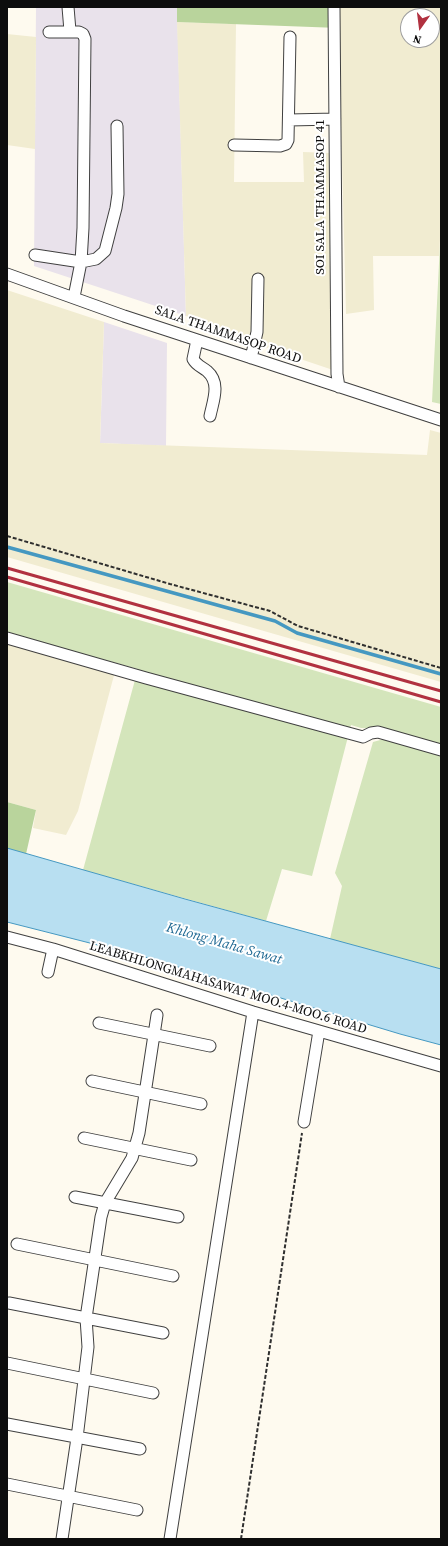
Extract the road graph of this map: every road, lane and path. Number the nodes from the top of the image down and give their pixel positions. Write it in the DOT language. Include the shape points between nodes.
graph roads {
  1 [pos="68,7"];
  2 [pos="334,7"];
  3 [pos="70,31"];
  4 [pos="49,32"];
  5 [pos="290,37"];
  6 [pos="335,119"];
  7 [pos="288,120"];
  8 [pos="117,126"];
  9 [pos="234,145"];
  10 [pos="35,255"];
  11 [pos="81,262"];
  12 [pos="7,274"];
  13 [pos="258,279"];
  14 [pos="74,297"];
  15 [pos="197,340"];
  16 [pos="251,358"];
  17 [pos="339,387"];
  18 [pos="210,416"];
  19 [pos="441,420"];
  20 [pos="7,536"];
  21 [pos="7,638"];
  22 [pos="441,668"];
  23 [pos="441,750"];
  24 [pos="7,937"];
  25 [pos="53,949"];
  26 [pos="48,972"];
  27 [pos="253,1012"];
  28 [pos="157,1015"];
  29 [pos="99,1024"];
  30 [pos="319,1031"];
  31 [pos="154,1034"];
  32 [pos="210,1046"];
  33 [pos="441,1066"];
  34 [pos="92,1081"];
  35 [pos="145,1092"];
  36 [pos="201,1104"];
  37 [pos="304,1122"];
  38 [pos="84,1138"];
  39 [pos="134,1148"];
  40 [pos="191,1160"];
  41 [pos="75,1197"];
  42 [pos="105,1203"];
  43 [pos="178,1217"];
  44 [pos="17,1244"];
  45 [pos="94,1259"];
  46 [pos="173,1276"];
  47 [pos="8,1303"];
  48 [pos="86,1318"];
  49 [pos="163,1333"];
  50 [pos="7,1363"];
  51 [pos="84,1378"];
  52 [pos="153,1393"];
  53 [pos="7,1424"];
  54 [pos="77,1438"];
  55 [pos="140,1449"];
  56 [pos="7,1484"];
  57 [pos="69,1497"];
  58 [pos="137,1510"];
  59 [pos="62,1539"];
  60 [pos="170,1539"];
  61 [pos="241,1539"];
  1 -- 3 [label="street"];
  2 -- 6 [label="street, SOI SALA THAMMASOP 41"];
  3 -- 4 [label="street"];
  3 -- 11 [label="street" via="83,34 85,39"];
  5 -- 7 [label="street"];
  6 -- 7 [label="street"];
  6 -- 17 [label="street, SOI SALA THAMMASOP 41"];
  7 -- 9 [label="street" via="286,144"];
  8 -- 11 [label="street" via="118,194 105,250 96,259"];
  10 -- 11 [label="street"];
  11 -- 14 [label="street"];
  12 -- 14 [label="street, SALA THAMMASOP ROAD"];
  13 -- 16 [label="street" via="258,332"];
  14 -- 15 [label="street, SALA THAMMASOP ROAD"];
  15 -- 16 [label="street, SALA THAMMASOP ROAD"];
  15 -- 18 [label="street" via="193,359 214,381 215,390"];
  16 -- 17 [label="street, SALA THAMMASOP ROAD"];
  17 -- 19 [label="street, SALA THAMMASOP ROAD"];
  20 -- 22 [label="path" via="270,611 298,626"];
  21 -- 23 [label="street" via="363,737 378,732"];
  24 -- 25 [label="street, LEABKHLONGMAHASAWAT MOO.4-MOO.6 ROAD"];
  25 -- 26 [label="street"];
  25 -- 27 [label="street, LEABKHLONGMAHASAWAT MOO.4-MOO.6 ROAD"];
  27 -- 30 [label="street, LEABKHLONGMAHASAWAT MOO.4-MOO.6 ROAD"];
  27 -- 60 [label="street"];
  28 -- 31 [label="street"];
  29 -- 31 [label="street"];
  30 -- 33 [label="street, LEABKHLONGMAHASAWAT MOO.4-MOO.6 ROAD"];
  30 -- 37 [label="street"];
  31 -- 32 [label="street"];
  31 -- 35 [label="street"];
  34 -- 35 [label="street"];
  35 -- 36 [label="street"];
  35 -- 39 [label="street" via="139,1133"];
  37 -- 61 [label="path"];
  38 -- 39 [label="street"];
  39 -- 40 [label="street"];
  39 -- 42 [label="street" via="132,1158"];
  41 -- 42 [label="street"];
  42 -- 43 [label="street"];
  42 -- 45 [label="street"];
  44 -- 45 [label="street"];
  45 -- 46 [label="street"];
  45 -- 48 [label="street"];
  47 -- 48 [label="street"];
  48 -- 49 [label="street"];
  48 -- 51 [label="street" via="88,1347"];
  50 -- 51 [label="street"];
  51 -- 52 [label="street"];
  51 -- 54 [label="street"];
  53 -- 54 [label="street"];
  54 -- 55 [label="street"];
  54 -- 57 [label="street"];
  56 -- 57 [label="street"];
  57 -- 58 [label="street"];
  57 -- 59 [label="street"];
}
